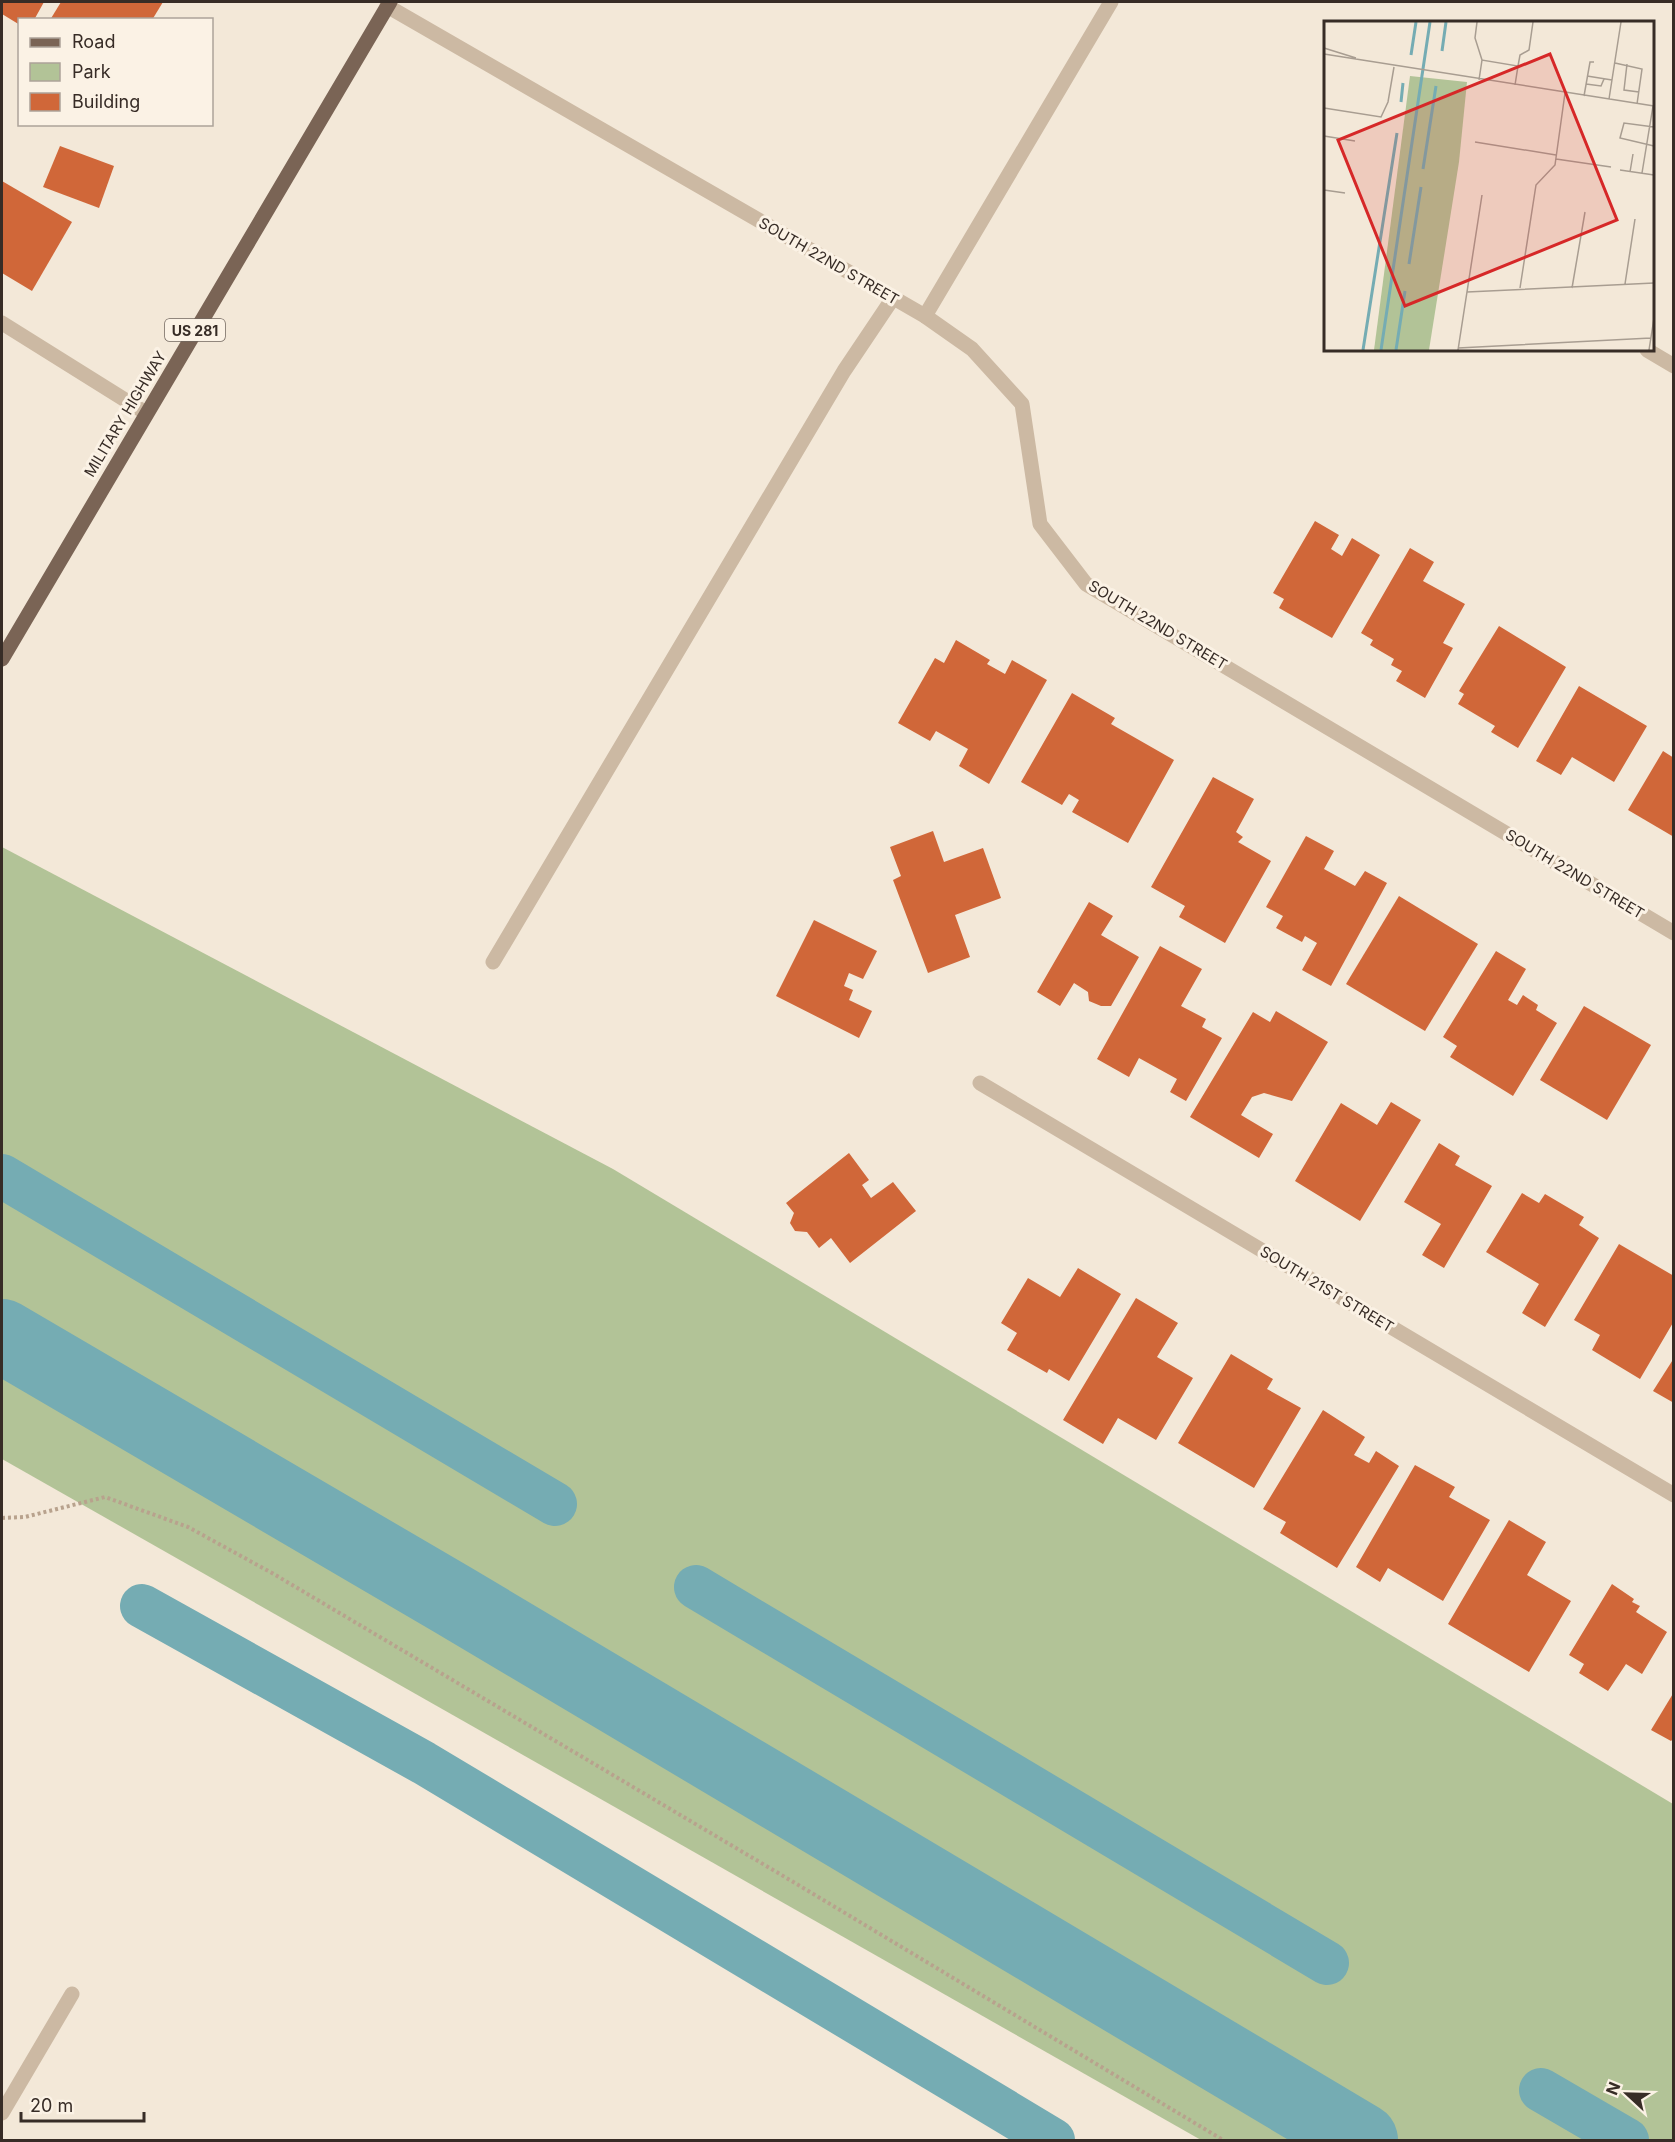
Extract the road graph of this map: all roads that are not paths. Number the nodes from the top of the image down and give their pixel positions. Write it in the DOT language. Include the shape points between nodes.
graph roads {
  1 [pos="1111,2"];
  2 [pos="388,4"];
  3 [pos="893,298"];
  4 [pos="926,316"];
  5 [pos="2,323"];
  6 [pos="1649,351"];
  7 [pos="1674,366"];
  8 [pos="146,413"];
  9 [pos="2,659"];
  10 [pos="1674,933"];
  11 [pos="493,962"];
  12 [pos="980,1083"];
  13 [pos="1674,1495"];
  14 [pos="72,1994"];
  15 [pos="2,2113"];
  1 -- 4 [label="street"];
  2 -- 3 [label="street, SOUTH 22ND STREET"];
  2 -- 8 [label="main road, MILITARY HIGHWAY / US 281"];
  3 -- 4 [label="street, SOUTH 22ND STREET"];
  3 -- 11 [label="street" via="844,370"];
  4 -- 10 [label="street, SOUTH 22ND STREET" via="972,349 1022,404 1040,524 1086,584"];
  5 -- 8 [label="street"];
  6 -- 7 [label="street"];
  8 -- 9 [label="main road, MILITARY HIGHWAY / US 281"];
  12 -- 13 [label="street, SOUTH 21ST STREET"];
  14 -- 15 [label="street"];
}
